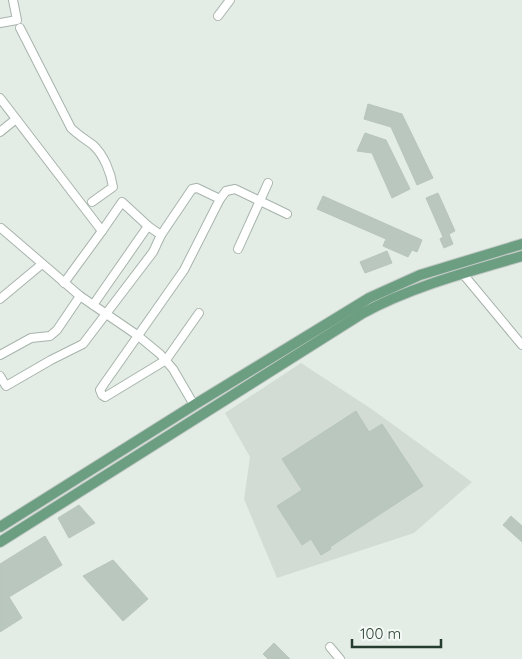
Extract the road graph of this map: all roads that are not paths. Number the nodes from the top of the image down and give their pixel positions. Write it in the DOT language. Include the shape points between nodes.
graph roads {
  1 [pos="13,0"];
  2 [pos="230,0"];
  3 [pos="218,16"];
  4 [pos="0,23"];
  5 [pos="20,28"];
  6 [pos="0,98"];
  7 [pos="16,119"];
  8 [pos="0,132"];
  9 [pos="268,183"];
  10 [pos="113,187"];
  11 [pos="220,199"];
  12 [pos="260,201"];
  13 [pos="92,202"];
  14 [pos="122,202"];
  15 [pos="287,214"];
  16 [pos="148,226"];
  17 [pos="1,228"];
  18 [pos="102,232"];
  19 [pos="161,235"];
  20 [pos="522,244"];
  21 [pos="238,249"];
  22 [pos="522,256"];
  23 [pos="42,264"];
  24 [pos="463,274"];
  25 [pos="64,283"];
  26 [pos="80,296"];
  27 [pos="0,299"];
  28 [pos="93,305"];
  29 [pos="198,313"];
  30 [pos="106,314"];
  31 [pos="137,335"];
  32 [pos="522,345"];
  33 [pos="0,355"];
  34 [pos="166,360"];
  35 [pos="0,376"];
  36 [pos="194,405"];
  37 [pos="0,527"];
  38 [pos="0,542"];
  39 [pos="330,647"];
  40 [pos="340,659"];
  1 -- 4 [label="street" via="17,20"];
  2 -- 3 [label="street"];
  5 -- 10 [label="street" via="71,128 104,160 112,176"];
  6 -- 7 [label="street"];
  7 -- 8 [label="street"];
  7 -- 18 [label="street"];
  9 -- 12 [label="street"];
  10 -- 13 [label="street"];
  10 -- 14 [label="street"];
  11 -- 12 [label="street" via="226,191 235,189"];
  11 -- 19 [label="street" via="197,188 192,189"];
  11 -- 31 [label="street" via="184,270"];
  12 -- 15 [label="street"];
  12 -- 21 [label="street"];
  14 -- 16 [label="street"];
  14 -- 18 [label="street"];
  16 -- 19 [label="street"];
  16 -- 28 [label="street"];
  17 -- 23 [label="street"];
  18 -- 25 [label="street"];
  19 -- 30 [label="street" via="153,252"];
  20 -- 36 [label="main road" via="420,275 380,292"];
  22 -- 24 [label="main road"];
  23 -- 25 [label="street"];
  23 -- 27 [label="street"];
  24 -- 32 [label="street"];
  24 -- 38 [label="main road" via="409,292 352,319"];
  25 -- 26 [label="street"];
  26 -- 28 [label="street"];
  26 -- 33 [label="street" via="50,336 31,338"];
  28 -- 30 [label="street"];
  29 -- 34 [label="street"];
  30 -- 31 [label="street"];
  30 -- 35 [label="street" via="83,344 6,386"];
  31 -- 34 [label="street"];
  31 -- 34 [label="street" via="104,384 100,392 104,397"];
  34 -- 36 [label="street"];
  36 -- 37 [label="main road"];
  39 -- 40 [label="street"];
}
